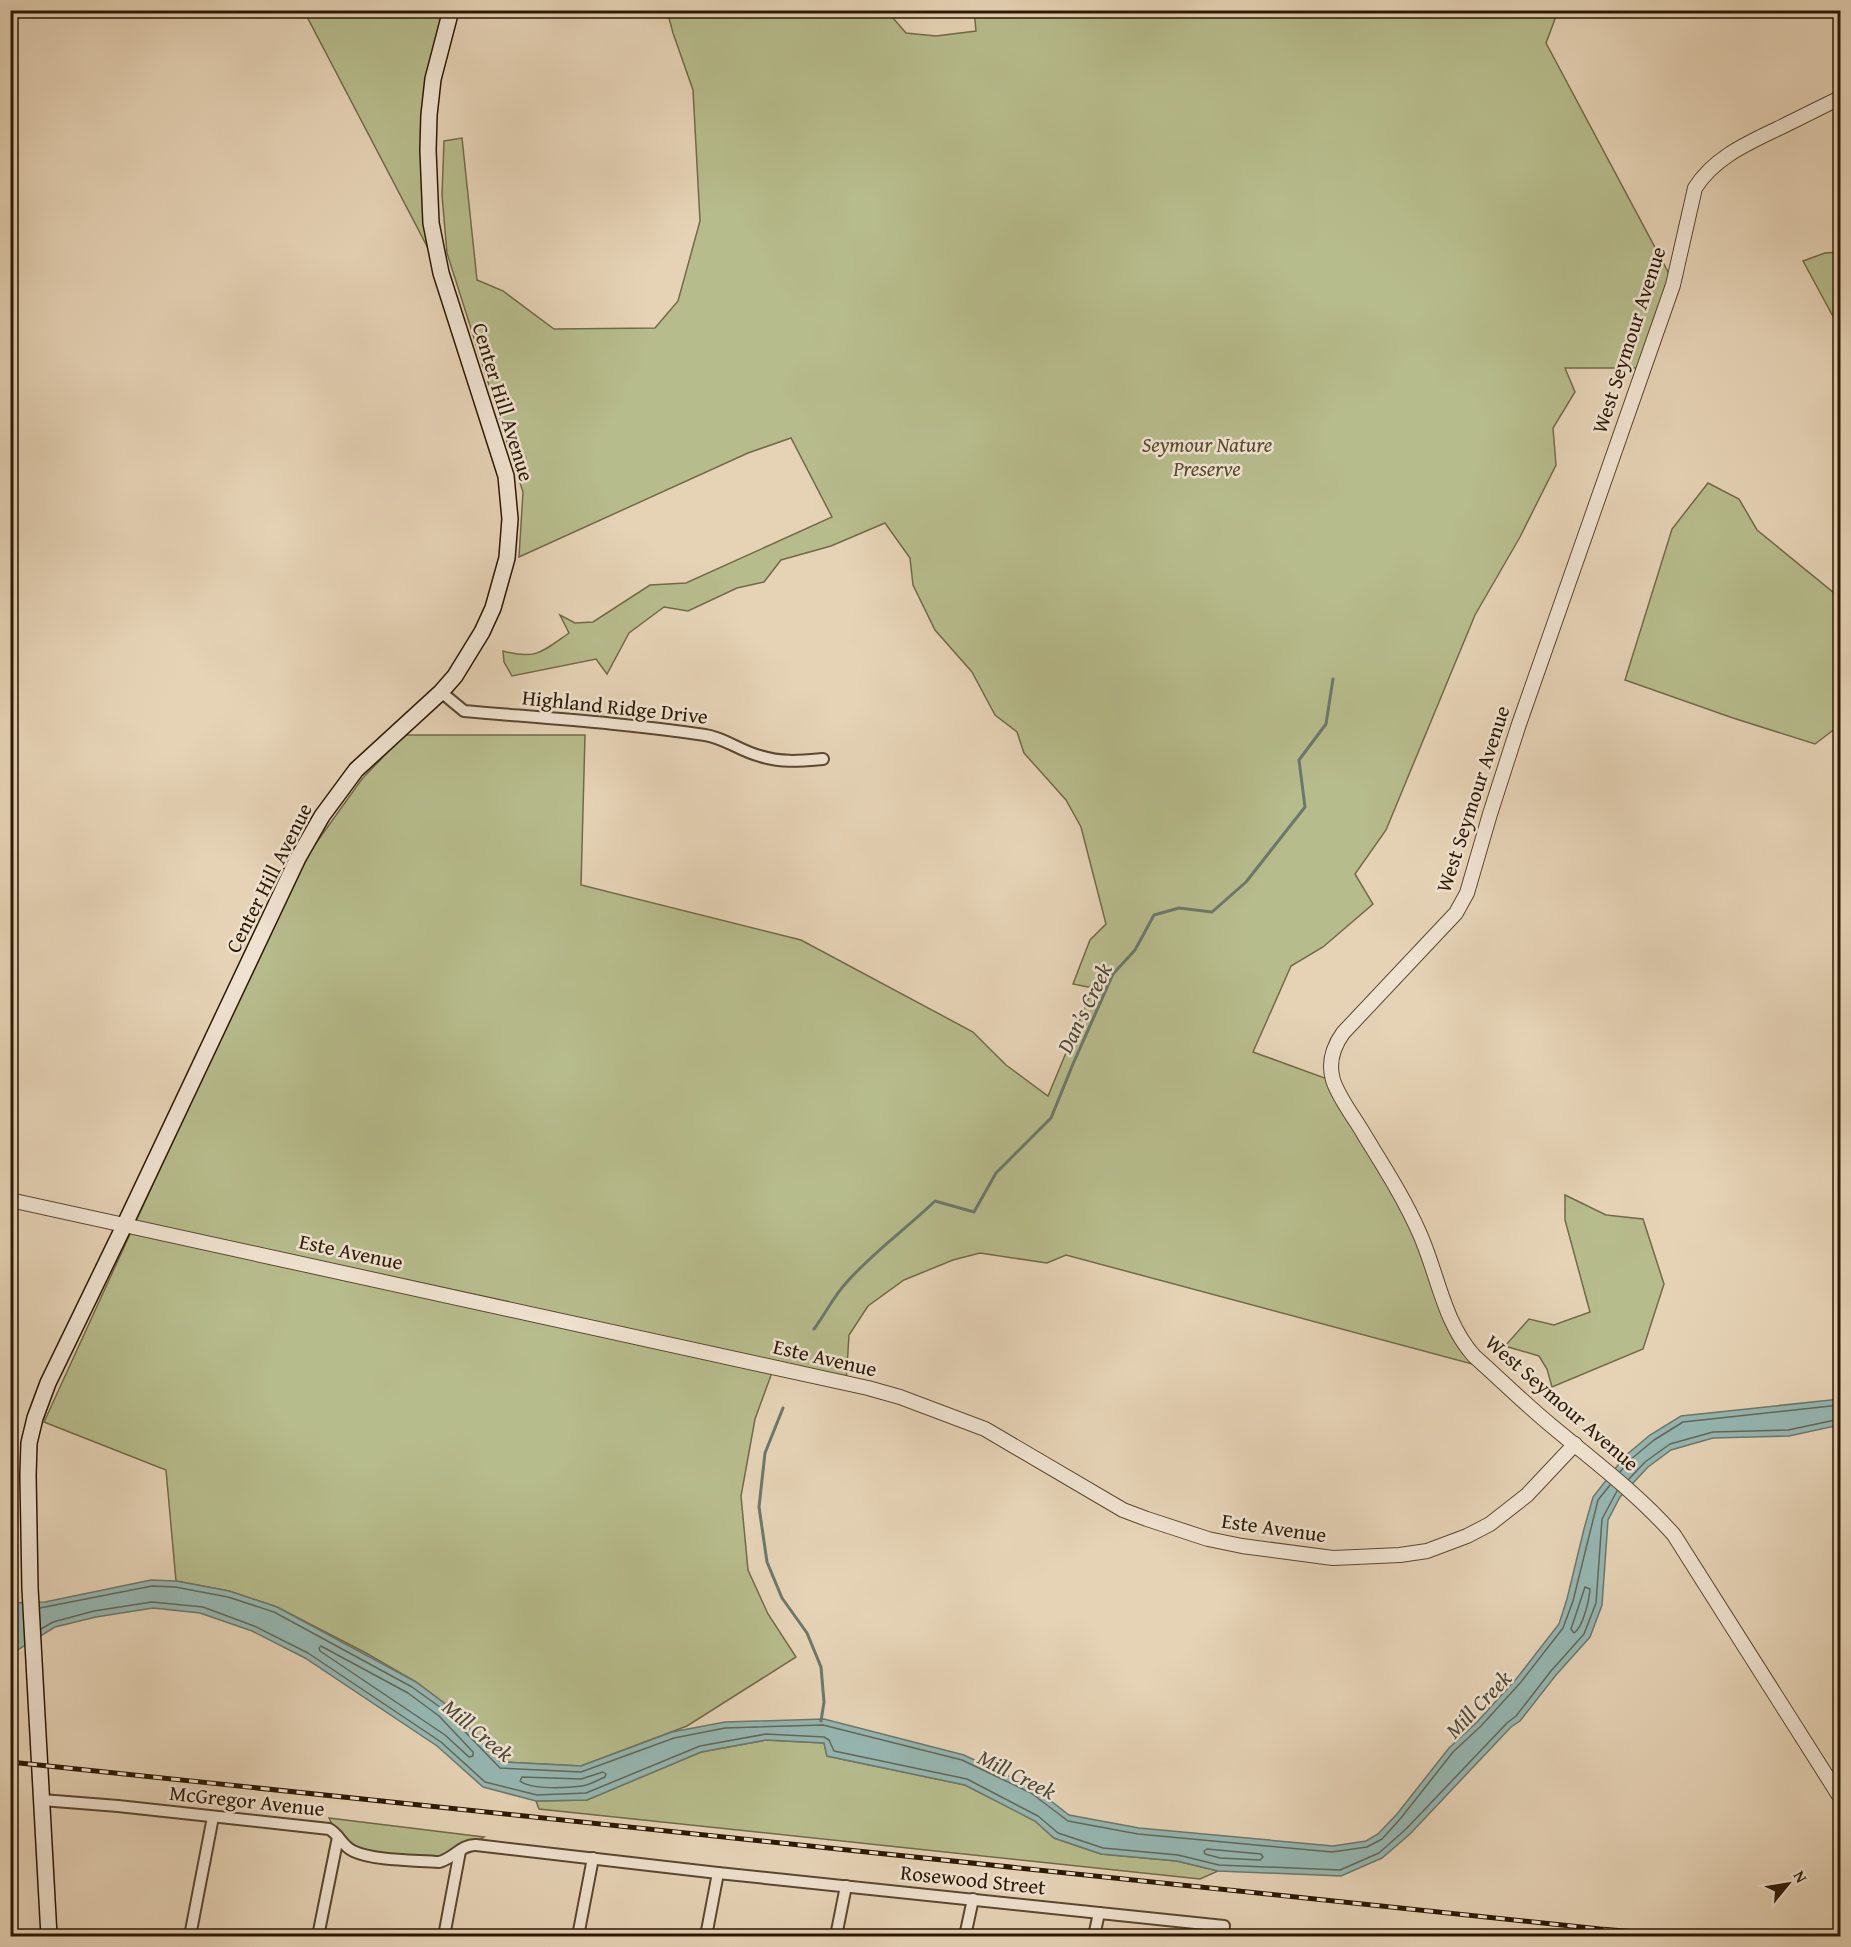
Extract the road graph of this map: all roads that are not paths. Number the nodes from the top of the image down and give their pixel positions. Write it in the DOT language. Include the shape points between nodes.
graph roads {
  1 [pos="451,10"];
  2 [pos="1840,98"];
  3 [pos="441,692"];
  4 [pos="823,759"];
  5 [pos="10,1200"];
  6 [pos="125,1224"];
  7 [pos="1575,1444"];
  8 [pos="1840,1797"];
  9 [pos="42,1800"];
  10 [pos="213,1817"];
  11 [pos="338,1837"];
  12 [pos="460,1851"];
  13 [pos="593,1858"];
  14 [pos="718,1873"];
  15 [pos="846,1886"];
  16 [pos="973,1899"];
  17 [pos="1099,1913"];
  18 [pos="1223,1931"];
  19 [pos="49,1936"];
  20 [pos="190,1936"];
  21 [pos="318,1936"];
  22 [pos="444,1936"];
  23 [pos="578,1936"];
  24 [pos="706,1936"];
  25 [pos="836,1936"];
  26 [pos="965,1936"];
  27 [pos="1094,1936"];
  1 -- 3 [label="main road, Center Hill Avenue" via="433,79 429,114 431,223 441,273 502,459 510,519 507,558 493,608 470,654"];
  2 -- 7 [label="street, West Seymour Avenue" via="1731,152 1695,188 1673,285 1518,727 1467,892 1456,913 1343,1033 1331,1060 1337,1089 1419,1232 1456,1332 1474,1356"];
  3 -- 4 [label="street, Highland Ridge Drive" via="464,711 706,735 759,756 787,762"];
  3 -- 6 [label="main road, Center Hill Avenue" via="357,770 322,816 298,858"];
  5 -- 6 [label="street, Este Avenue"];
  6 -- 7 [label="street, Este Avenue" via="900,1397 985,1429 1123,1510 1208,1539 1242,1546 1351,1559 1427,1551 1467,1536 1508,1511"];
  6 -- 9 [label="main road, Center Hill Avenue" via="48,1383 29,1443 30,1588"];
  7 -- 8 [label="street, West Seymour Avenue" via="1674,1535"];
  9 -- 10 [label="street, McGregor Avenue"];
  9 -- 19 [label="main road, Center Hill Avenue"];
  10 -- 11 [label="street, McGregor Avenue" via="328,1829"];
  10 -- 20 [label="street"];
  11 -- 12 [label="street, McGregor Avenue" via="352,1851 373,1857 439,1862"];
  11 -- 21 [label="street"];
  12 -- 13 [label="street, McGregor Avenue" via="476,1845"];
  12 -- 22 [label="street"];
  13 -- 14 [label="street, McGregor Avenue"];
  13 -- 23 [label="street"];
  14 -- 15 [label="street, Rosewood Street"];
  14 -- 24 [label="street"];
  15 -- 16 [label="street, Rosewood Street"];
  15 -- 25 [label="street"];
  16 -- 17 [label="street, Rosewood Street"];
  16 -- 26 [label="street"];
  17 -- 18 [label="street, Rosewood Street"];
  17 -- 27 [label="street"];
}
